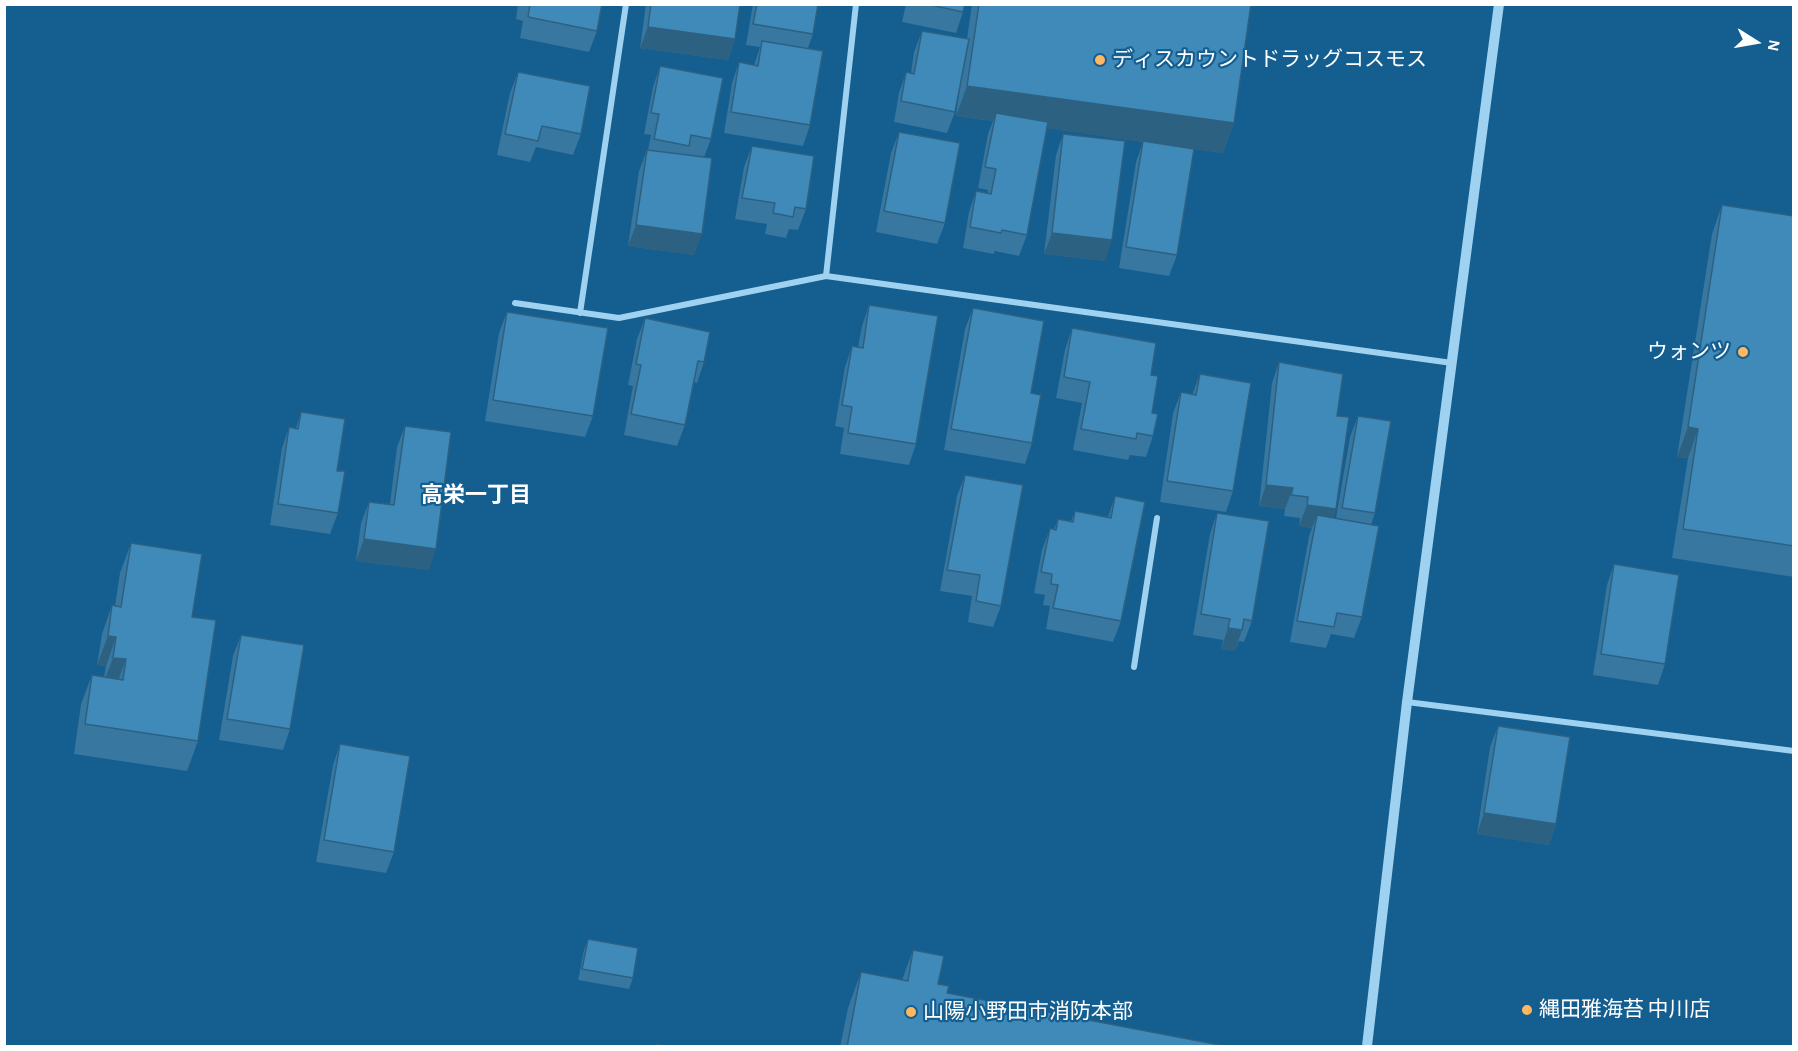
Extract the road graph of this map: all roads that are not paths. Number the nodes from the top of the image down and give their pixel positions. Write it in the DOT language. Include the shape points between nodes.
graph roads {
  1 [pos="626,4"];
  2 [pos="856,4"];
  3 [pos="1499,4"];
  4 [pos="826,276"];
  5 [pos="515,303"];
  6 [pos="580,313"];
  7 [pos="1453,363"];
  8 [pos="1157,518"];
  9 [pos="1134,667"];
  10 [pos="1407,702"];
  11 [pos="1794,751"];
  12 [pos="1367,1047"];
  1 -- 6 [label="street"];
  2 -- 4 [label="street"];
  3 -- 7 [label="street"];
  4 -- 6 [label="street" via="620,318"];
  4 -- 7 [label="street"];
  5 -- 6 [label="street"];
  7 -- 10 [label="street"];
  8 -- 9 [label="street"];
  10 -- 11 [label="street"];
  10 -- 12 [label="street"];
}
